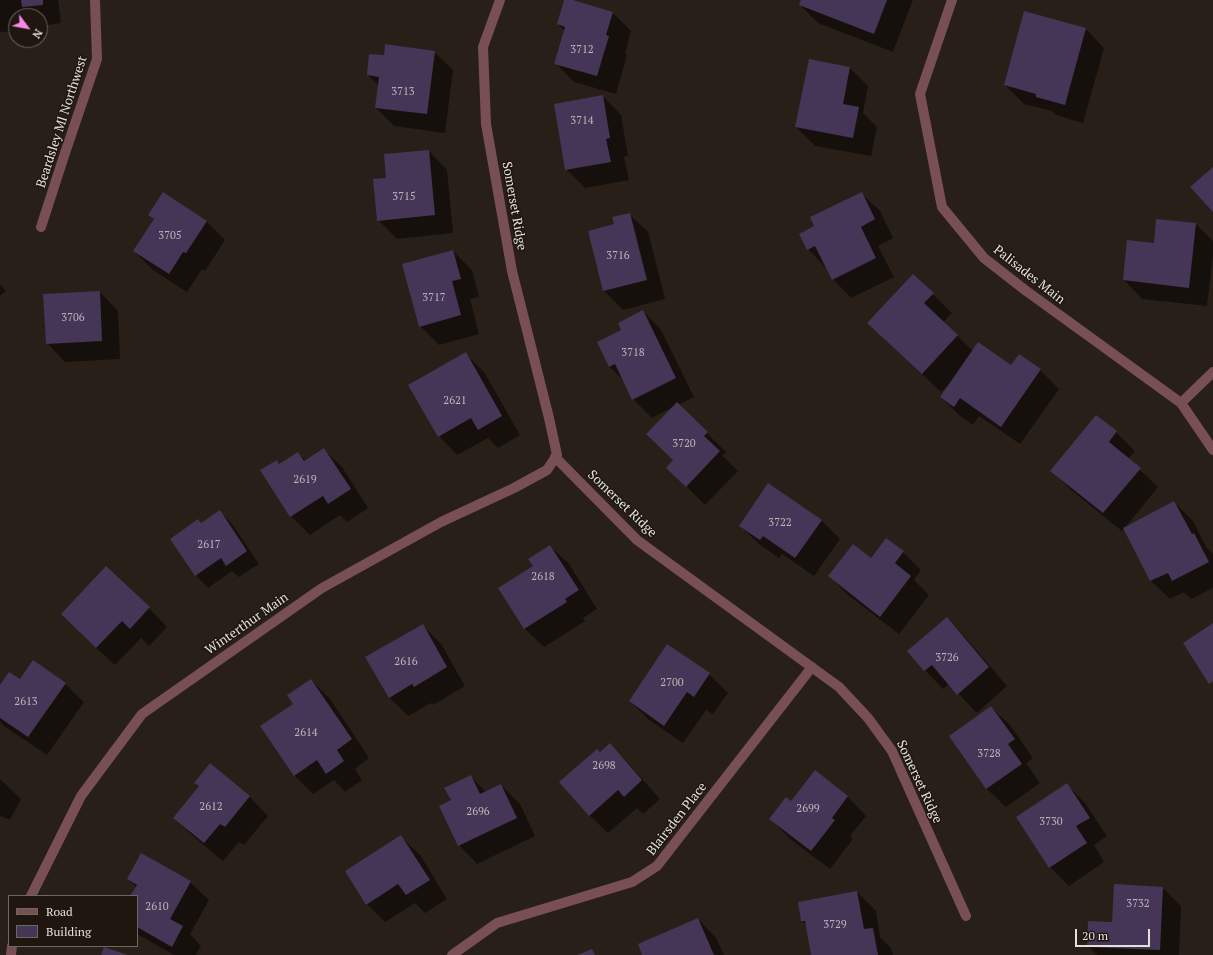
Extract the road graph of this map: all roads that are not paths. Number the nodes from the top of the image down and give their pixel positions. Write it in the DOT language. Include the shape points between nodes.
graph roads {
  1 [pos="95,0"];
  2 [pos="500,0"];
  3 [pos="952,0"];
  4 [pos="41,227"];
  5 [pos="1213,372"];
  6 [pos="1181,403"];
  7 [pos="1213,450"];
  8 [pos="555,457"];
  9 [pos="812,667"];
  10 [pos="32,895"];
  11 [pos="966,916"];
  12 [pos="452,955"];
  1 -- 4 [label="street, Beardsley Ml Northwest" via="98,59"];
  2 -- 8 [label="street, Somerset Ridge" via="483,47 486,124 512,271 549,418 557,455"];
  3 -- 6 [label="street, Palisades Main" via="920,94 942,207 984,258"];
  5 -- 6 [label="street"];
  6 -- 7 [label="street, Palisades Main"];
  8 -- 9 [label="street, Somerset Ridge" via="637,540"];
  8 -- 10 [label="street, Winterthur Main" via="547,470 441,522 322,588 142,714 81,796"];
  9 -- 11 [label="street, Somerset Ridge" via="839,687 868,718 892,751"];
  9 -- 12 [label="street, Blairsden Place" via="657,866 632,882 497,923"];
}
